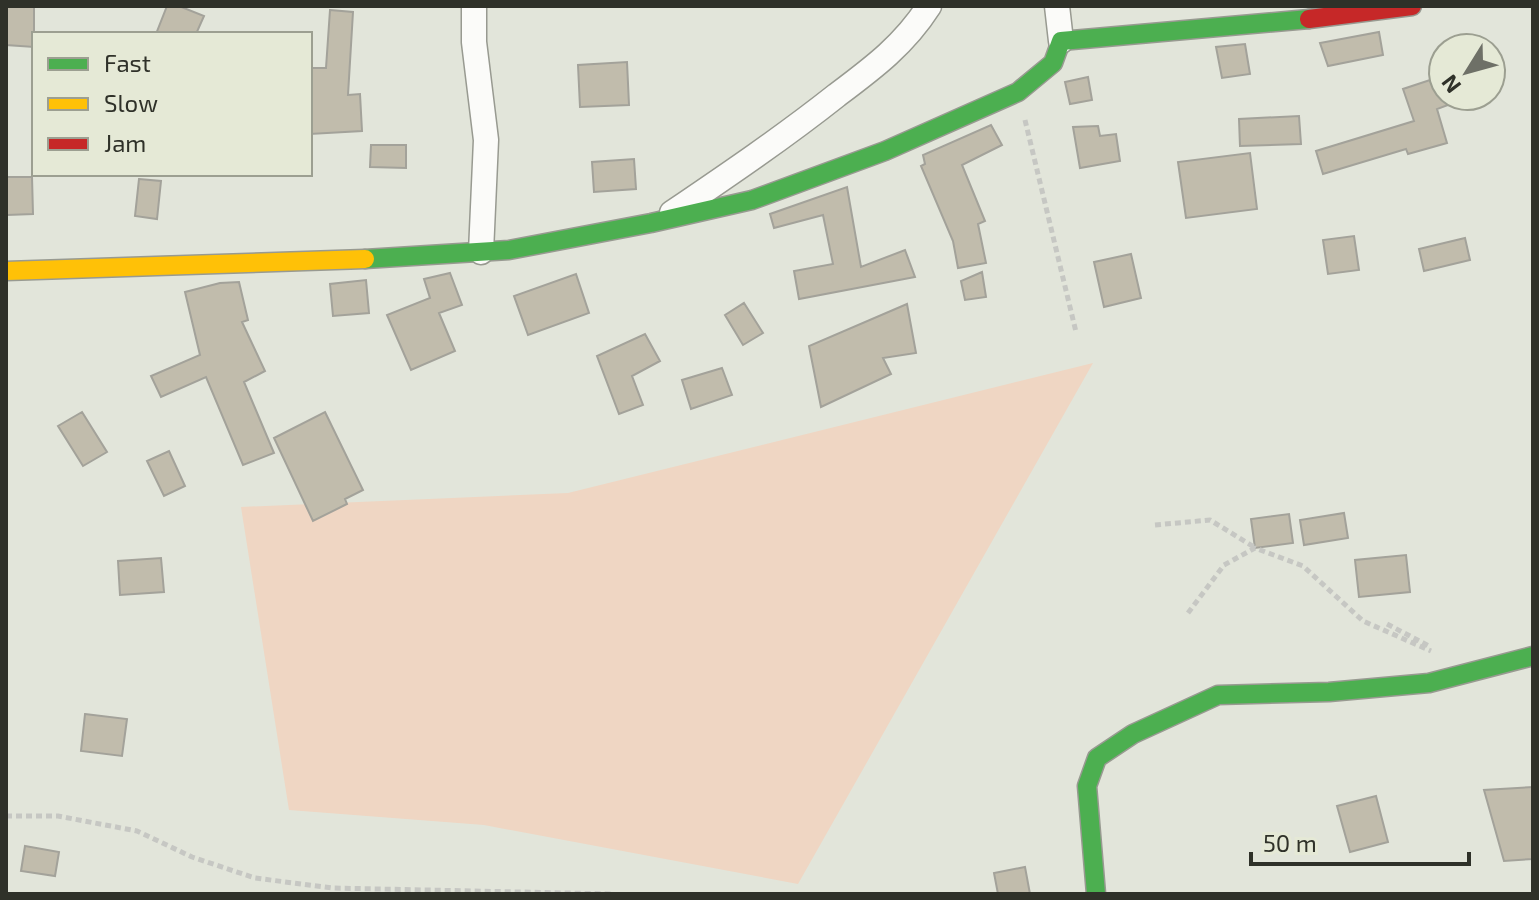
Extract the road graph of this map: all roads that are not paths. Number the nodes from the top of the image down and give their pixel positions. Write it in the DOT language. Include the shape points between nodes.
graph roads {
  1 [pos="474,6"];
  2 [pos="929,6"];
  3 [pos="1057,6"];
  4 [pos="1412,6"];
  5 [pos="1061,41"];
  6 [pos="660,221"];
  7 [pos="481,252"];
  8 [pos="6,271"];
  9 [pos="1533,656"];
  10 [pos="1096,894"];
  1 -- 7 [label="street" via="486,140"];
  2 -- 6 [label="street" via="900,45 870,70 784,137"];
  3 -- 5 [label="street"];
  4 -- 5 [label="street"];
  5 -- 6 [label="street" via="1053,63 1018,92 885,151 752,200"];
  6 -- 7 [label="street"];
  7 -- 8 [label="street"];
  9 -- 10 [label="street" via="1429,683 1218,695 1133,734 1097,758 1087,786"];
}
